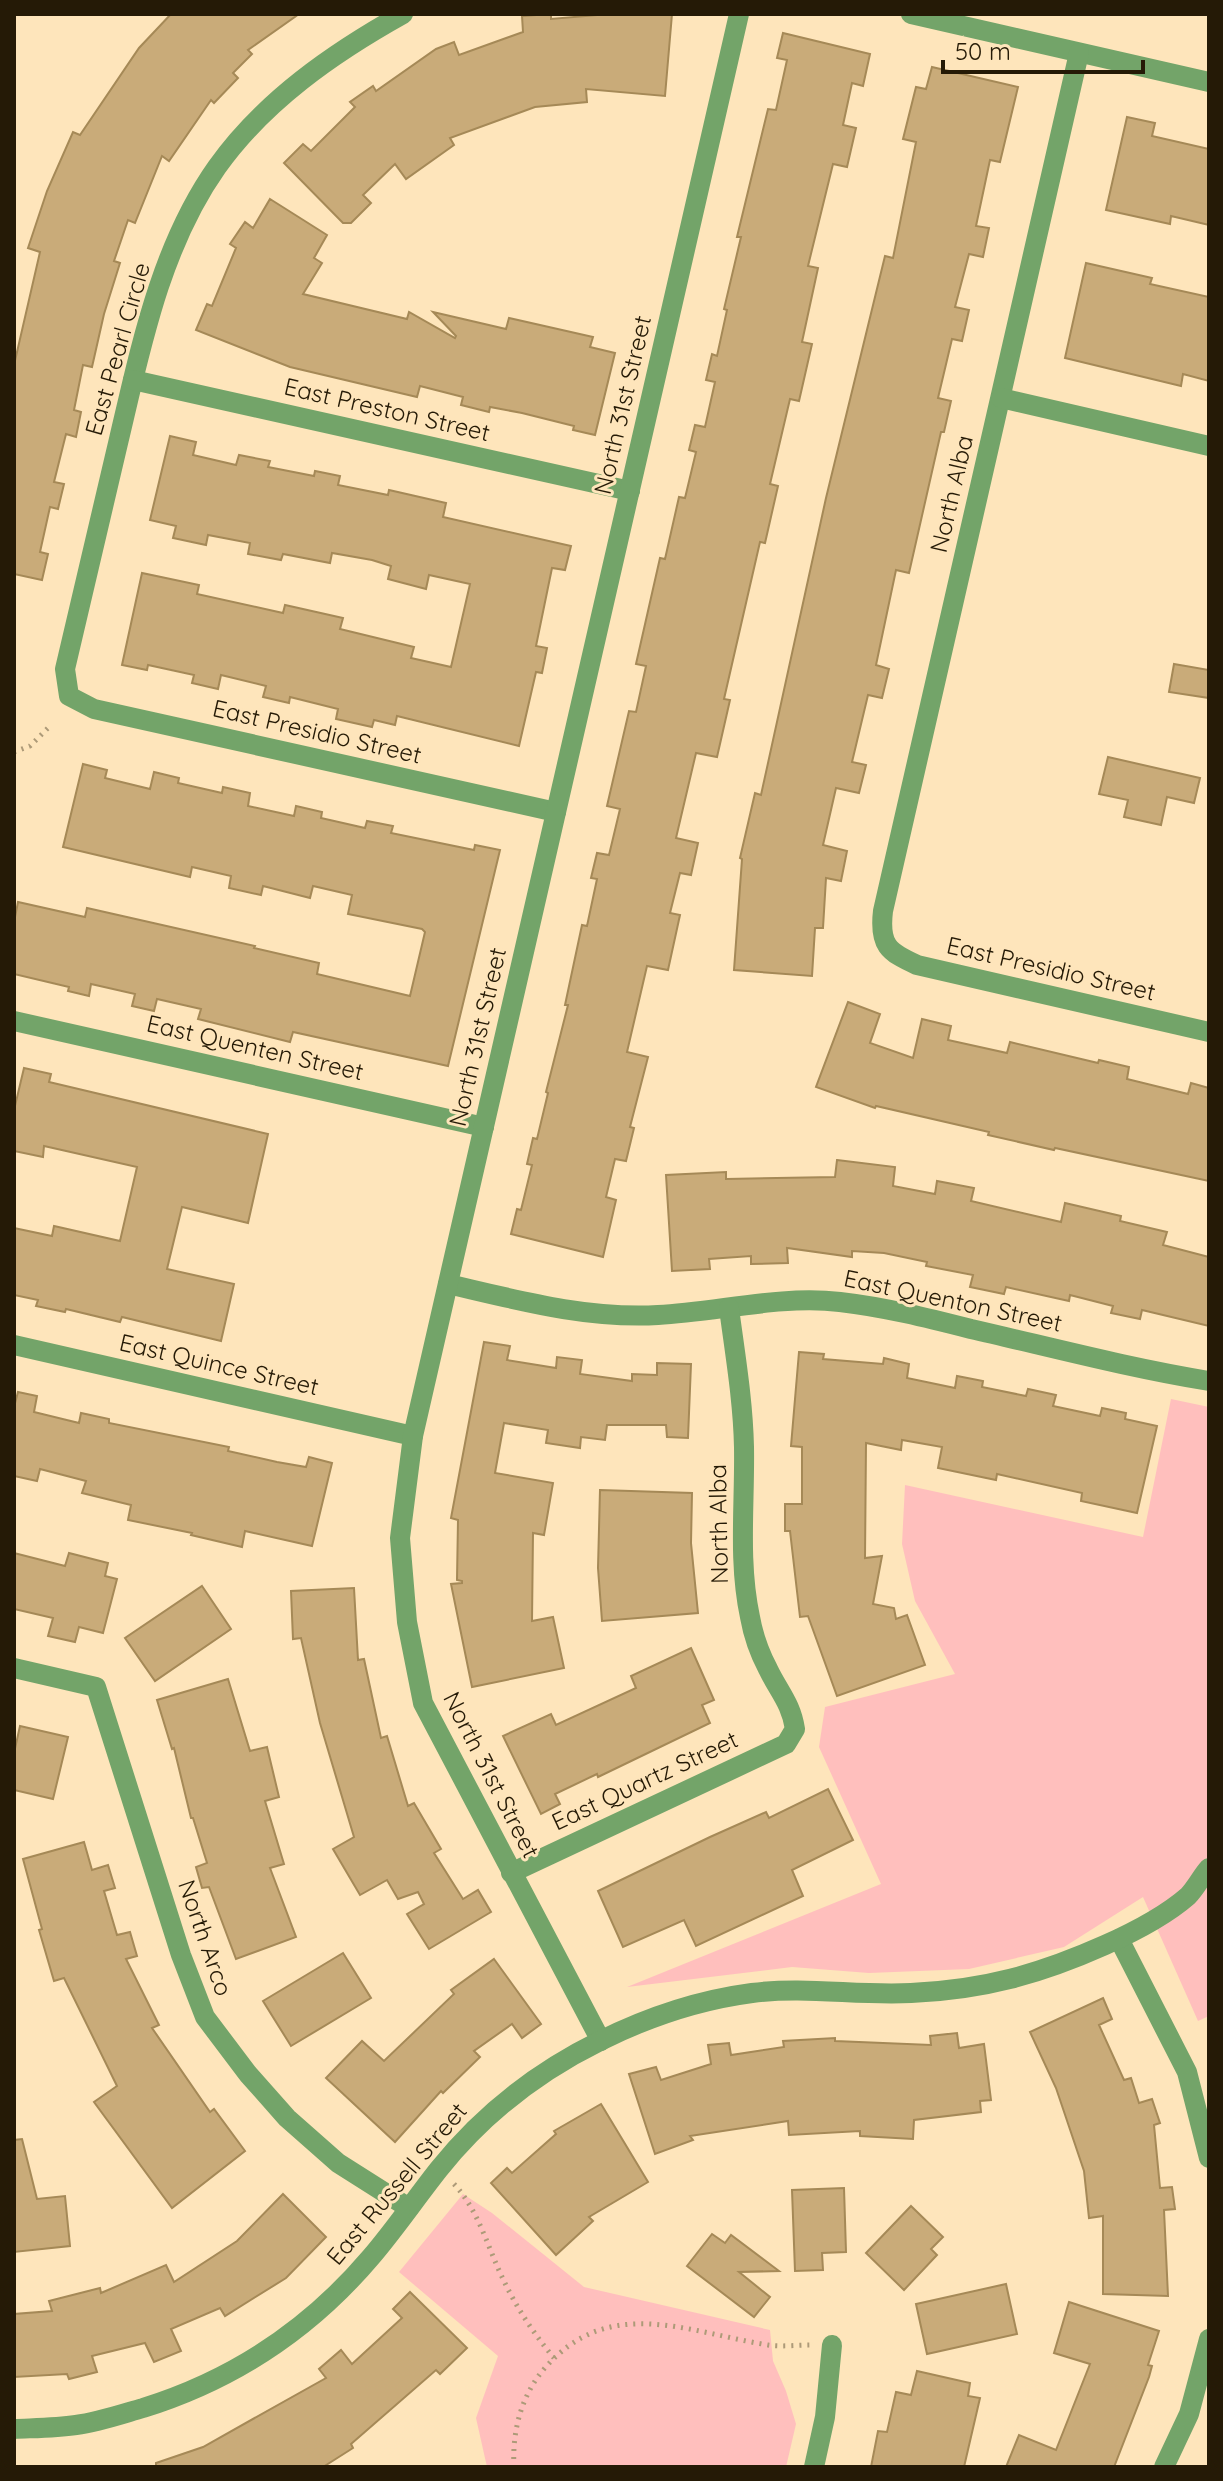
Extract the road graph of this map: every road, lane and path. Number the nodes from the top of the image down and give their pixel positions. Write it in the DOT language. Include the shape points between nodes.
graph roads {
  1 [pos="403,14"];
  2 [pos="739,14"];
  3 [pos="911,14"];
  4 [pos="1079,53"];
  5 [pos="1209,82"];
  6 [pos="133,380"];
  7 [pos="1001,398"];
  8 [pos="1209,446"];
  9 [pos="630,491"];
  10 [pos="69,696"];
  11 [pos="51,725"];
  12 [pos="14,752"];
  13 [pos="556,812"];
  14 [pos="886,946"];
  15 [pos="14,1021"];
  16 [pos="1209,1032"];
  17 [pos="484,1127"];
  18 [pos="448,1284"];
  19 [pos="729,1308"];
  20 [pos="14,1345"];
  21 [pos="1209,1381"];
  22 [pos="413,1436"];
  23 [pos="14,1668"];
  24 [pos="795,1729"];
  25 [pos="1209,1868"];
  26 [pos="511,1873"];
  27 [pos="1199,1893"];
  28 [pos="1119,1939"];
  29 [pos="601,2041"];
  30 [pos="1209,2158"];
  31 [pos="440,2168"];
  32 [pos="409,2208"];
  33 [pos="1209,2339"];
  34 [pos="832,2345"];
  35 [pos="554,2358"];
  36 [pos="14,2429"];
  37 [pos="514,2467"];
  38 [pos="814,2467"];
  39 [pos="1164,2467"];
  1 -- 6 [label="street, East Pearl Circle" via="319,67 264,112 217,168 185,224 154,298"];
  2 -- 9 [label="street, North 31st Street"];
  3 -- 4 [label="street"];
  4 -- 5 [label="street"];
  4 -- 7 [label="street, North Alba"];
  6 -- 9 [label="street, East Preston Street"];
  6 -- 10 [label="street, East Pearl Circle" via="65,669"];
  7 -- 8 [label="street"];
  7 -- 14 [label="street, North Alba" via="883,911"];
  9 -- 13 [label="street, North 31st Street"];
  10 -- 13 [label="street, East Presidio Street" via="94,709"];
  11 -- 12 [label="path" via="30,746"];
  13 -- 17 [label="street, North 31st Street"];
  14 -- 16 [label="street, East Presidio Street" via="917,965"];
  15 -- 17 [label="street, East Quenten Street"];
  17 -- 18 [label="street, North 31st Street"];
  18 -- 19 [label="street, East Quenton Street" via="605,1315"];
  18 -- 22 [label="street, North 31st Street"];
  19 -- 21 [label="street, East Quenton Street" via="778,1302 894,1310"];
  19 -- 24 [label="street, North Alba" via="744,1448 743,1564 750,1619 767,1669 792,1709"];
  20 -- 22 [label="street, East Quince Street"];
  22 -- 26 [label="street, North 31st Street" via="400,1538 407,1622 423,1703"];
  23 -- 32 [label="street, North Arco" via="96,1687 205,2017 287,2118 338,2163"];
  24 -- 26 [label="street, East Quartz Street" via="786,1744"];
  25 -- 27 [label="street, East Russell Street"];
  26 -- 29 [label="street, North 31st Street"];
  27 -- 28 [label="street, East Russell Street"];
  28 -- 29 [label="street, East Russell Street" via="1013,1980 909,1994 803,1989 752,1993 652,2017"];
  28 -- 30 [label="street" via="1187,2072"];
  29 -- 31 [label="street, East Russell Street" via="552,2066 503,2102"];
  31 -- 32 [label="street, East Russell Street"];
  31 -- 35 [label="path" via="463,2194 503,2279"];
  32 -- 36 [label="street, East Russell Street" via="337,2295 249,2363 204,2386 124,2414 77,2425"];
  33 -- 39 [label="street" via="1189,2414"];
  34 -- 35 [label="path" via="771,2346 644,2322 592,2334"];
  34 -- 38 [label="street"];
  35 -- 37 [label="path" via="525,2398"];
}
